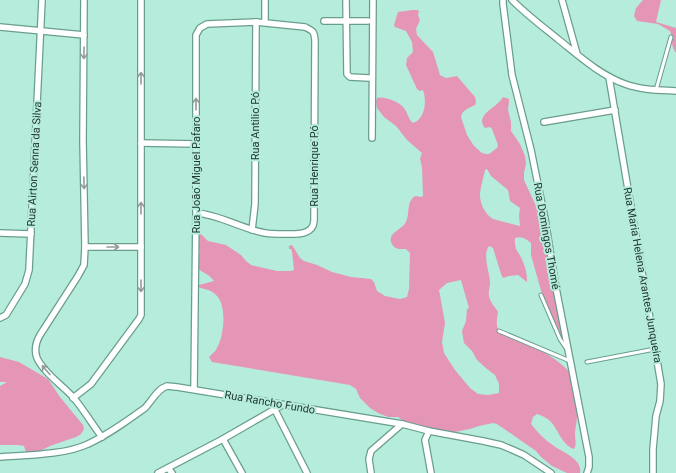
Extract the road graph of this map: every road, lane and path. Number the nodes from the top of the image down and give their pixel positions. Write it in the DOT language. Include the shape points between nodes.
graph roads {
  1 [pos="42,0"];
  2 [pos="84,0"];
  3 [pos="141,0"];
  4 [pos="265,0"];
  5 [pos="346,0"];
  6 [pos="373,0"];
  7 [pos="503,0"];
  8 [pos="512,0"];
  9 [pos="562,0"];
  10 [pos="324,21"];
  11 [pos="346,21"];
  12 [pos="368,21"];
  13 [pos="256,22"];
  14 [pos="265,22"];
  15 [pos="0,27"];
  16 [pos="41,31"];
  17 [pos="84,35"];
  18 [pos="671,37"];
  19 [pos="577,54"];
  20 [pos="609,77"];
  21 [pos="369,78"];
  22 [pos="656,90"];
  23 [pos="676,91"];
  24 [pos="615,110"];
  25 [pos="544,122"];
  26 [pos="372,138"];
  27 [pos="141,143"];
  28 [pos="196,144"];
  29 [pos="196,213"];
  30 [pos="252,230"];
  31 [pos="0,233"];
  32 [pos="31,234"];
  33 [pos="85,247"];
  34 [pos="141,247"];
  35 [pos="540,295"];
  36 [pos="0,318"];
  37 [pos="500,331"];
  38 [pos="655,349"];
  39 [pos="568,352"];
  40 [pos="570,361"];
  41 [pos="587,362"];
  42 [pos="194,389"];
  43 [pos="73,398"];
  44 [pos="282,405"];
  45 [pos="275,410"];
  46 [pos="402,424"];
  47 [pos="429,431"];
  48 [pos="102,437"];
  49 [pos="223,439"];
  50 [pos="0,457"];
  51 [pos="170,470"];
  52 [pos="158,473"];
  53 [pos="242,473"];
  54 [pos="307,473"];
  55 [pos="370,473"];
  56 [pos="431,473"];
  57 [pos="552,473"];
  58 [pos="587,473"];
  59 [pos="653,473"];
  1 -- 16 [label="street, Rua Airton Senna da Silva"];
  2 -- 17 [label="street"];
  27 -- 3 [label="street, one-way"];
  4 -- 14 [label="street"];
  5 -- 11 [label="street"];
  6 -- 26 [label="street"];
  7 -- 39 [label="street, Rua Domingos Thomé" via="512,75 533,157"];
  8 -- 19 [label="street"];
  9 -- 19 [label="street"];
  10 -- 11 [label="street"];
  11 -- 12 [label="street"];
  11 -- 21 [label="street" via="347,74 350,77"];
  13 -- 14 [label="street, Rua João Miguel Pafaro"];
  28 -- 13 [label="street, Rua João Miguel Pafaro, one-way" via="196,35 200,28 207,24"];
  13 -- 30 [label="street, Rua Antilio Pó" via="255,204"];
  14 -- 30 [label="street, Rua Henrique Pó" via="305,27 315,34 314,225 312,229 301,234"];
  15 -- 16 [label="street"];
  16 -- 17 [label="street"];
  16 -- 32 [label="street, Rua Airton Senna da Silva"];
  17 -- 33 [label="street, one-way"];
  18 -- 22 [label="lane"];
  19 -- 20 [label="street"];
  20 -- 22 [label="street" via="626,84"];
  20 -- 24 [label="street, Rua Maria Helena Arantes Junqueira"];
  22 -- 23 [label="street"];
  24 -- 25 [label="street"];
  24 -- 38 [label="street, Rua Maria Helena Arantes Junqueira"];
  27 -- 28 [label="street"];
  34 -- 27 [label="street, one-way"];
  28 -- 29 [label="street, Rua João Miguel Pafaro"];
  29 -- 30 [label="street, Rua Henrique Pó"];
  29 -- 42 [label="street, Rua João Miguel Pafaro"];
  31 -- 32 [label="street"];
  32 -- 36 [label="street, Rua Airton Senna da Silva" via="29,270 25,284 6,315"];
  33 -- 34 [label="street, one-way"];
  43 -- 33 [label="street, one-way" via="40,363 36,347 40,335 84,265"];
  34 -- 43 [label="street, one-way" via="139,319 91,384"];
  35 -- 39 [label="lane"];
  37 -- 40 [label="lane"];
  38 -- 41 [label="lane"];
  38 -- 59 [label="street, Rua Maria Helena Arantes Junqueira" via="661,384 653,449"];
  39 -- 40 [label="street, Rua Domingos Thomé"];
  40 -- 58 [label="street, Rua Domingos Thomé" via="589,457"];
  42 -- 44 [label="street, Rua Rancho Fundo"];
  42 -- 48 [label="street, Rua Rancho Fundo" via="166,386 145,408"];
  43 -- 48 [label="street"];
  44 -- 45 [label="street"];
  44 -- 46 [label="street, Rua Rancho Fundo"];
  45 -- 49 [label="street"];
  45 -- 54 [label="street"];
  46 -- 47 [label="street, Rua Rancho Fundo"];
  46 -- 55 [label="street" via="371,451"];
  47 -- 56 [label="street" via="425,440"];
  47 -- 57 [label="street, Rua Rancho Fundo" via="501,445 524,455"];
  48 -- 50 [label="street, Rua Rancho Fundo" via="71,450"];
  49 -- 51 [label="street"];
  49 -- 53 [label="street"];
  51 -- 52 [label="street"];
}
